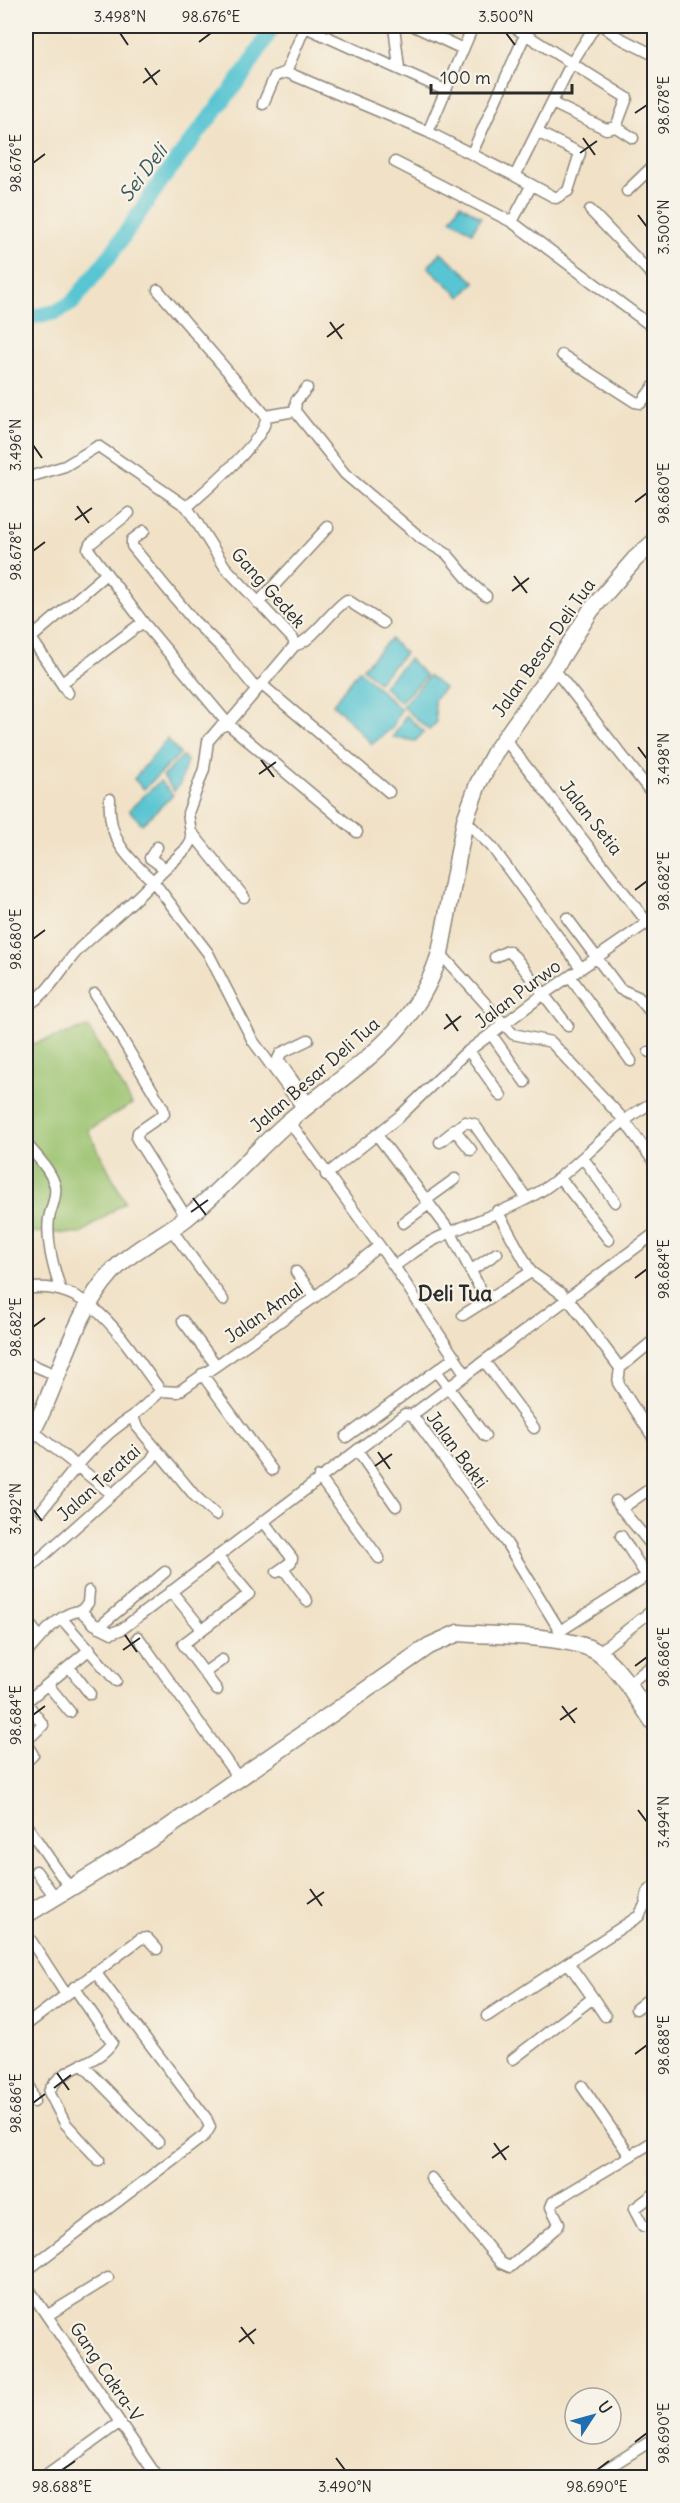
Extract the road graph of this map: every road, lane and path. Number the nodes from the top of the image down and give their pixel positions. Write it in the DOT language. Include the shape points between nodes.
graph roads {
  1 [pos="305,26"];
  2 [pos="394,26"];
  3 [pos="414,26"];
  4 [pos="473,26"];
  5 [pos="512,26"];
  6 [pos="595,26"];
  7 [pos="603,26"];
  8 [pos="619,31"];
  9 [pos="525,34"];
  10 [pos="463,49"];
  11 [pos="654,55"];
  12 [pos="571,64"];
  13 [pos="399,68"];
  14 [pos="286,72"];
  15 [pos="445,90"];
  16 [pos="552,103"];
  17 [pos="263,104"];
  18 [pos="616,127"];
  19 [pos="428,132"];
  20 [pos="538,133"];
  21 [pos="633,138"];
  22 [pos="472,153"];
  23 [pos="395,162"];
  24 [pos="654,165"];
  25 [pos="515,176"];
  26 [pos="531,186"];
  27 [pos="627,191"];
  28 [pos="590,210"];
  29 [pos="512,222"];
  30 [pos="654,277"];
  31 [pos="158,290"];
  32 [pos="654,328"];
  33 [pos="562,355"];
  34 [pos="654,386"];
  35 [pos="307,388"];
  36 [pos="295,411"];
  37 [pos="266,416"];
  38 [pos="26,478"];
  39 [pos="187,507"];
  40 [pos="129,513"];
  41 [pos="328,527"];
  42 [pos="144,531"];
  43 [pos="654,542"];
  44 [pos="106,574"];
  45 [pos="486,596"];
  46 [pos="258,603"];
  47 [pos="143,622"];
  48 [pos="382,623"];
  49 [pos="295,645"];
  50 [pos="555,669"];
  51 [pos="258,686"];
  52 [pos="228,724"];
  53 [pos="504,738"];
  54 [pos="389,792"];
  55 [pos="654,796"];
  56 [pos="110,799"];
  57 [pos="465,820"];
  58 [pos="357,832"];
  59 [pos="193,834"];
  60 [pos="157,848"];
  61 [pos="164,868"];
  62 [pos="153,881"];
  63 [pos="244,897"];
  64 [pos="567,918"];
  65 [pos="652,924"];
  66 [pos="440,953"];
  67 [pos="495,957"];
  68 [pos="596,957"];
  69 [pos="581,968"];
  70 [pos="570,976"];
  71 [pos="95,994"];
  72 [pos="544,994"];
  73 [pos="26,1006"];
  74 [pos="654,1016"];
  75 [pos="504,1023"];
  76 [pos="568,1026"];
  77 [pos="490,1035"];
  78 [pos="308,1040"];
  79 [pos="469,1052"];
  80 [pos="631,1061"];
  81 [pos="525,1082"];
  82 [pos="501,1096"];
  83 [pos="654,1102"];
  84 [pos="307,1107"];
  85 [pos="624,1120"];
  86 [pos="289,1122"];
  87 [pos="454,1129"];
  88 [pos="376,1135"];
  89 [pos="440,1142"];
  90 [pos="26,1143"];
  91 [pos="471,1150"];
  92 [pos="583,1158"];
  93 [pos="654,1162"];
  94 [pos="326,1175"];
  95 [pos="560,1178"];
  96 [pos="455,1179"];
  97 [pos="527,1199"];
  98 [pos="427,1202"];
  99 [pos="615,1202"];
  100 [pos="497,1211"];
  101 [pos="186,1217"];
  102 [pos="403,1223"];
  103 [pos="171,1228"];
  104 [pos="451,1233"];
  105 [pos="654,1234"];
  106 [pos="609,1240"];
  107 [pos="379,1246"];
  108 [pos="497,1253"];
  109 [pos="394,1266"];
  110 [pos="470,1271"];
  111 [pos="296,1272"];
  112 [pos="531,1272"];
  113 [pos="60,1288"];
  114 [pos="27,1291"];
  115 [pos="315,1297"];
  116 [pos="565,1297"];
  117 [pos="223,1300"];
  118 [pos="486,1300"];
  119 [pos="90,1303"];
  120 [pos="463,1315"];
  121 [pos="183,1321"];
  122 [pos="654,1340"];
  123 [pos="455,1357"];
  124 [pos="26,1362"];
  125 [pos="484,1362"];
  126 [pos="216,1365"];
  127 [pos="620,1368"];
  128 [pos="436,1371"];
  129 [pos="202,1374"];
  130 [pos="466,1375"];
  131 [pos="58,1376"];
  132 [pos="449,1388"];
  133 [pos="161,1391"];
  134 [pos="395,1401"];
  135 [pos="409,1415"];
  136 [pos="133,1416"];
  137 [pos="534,1428"];
  138 [pos="29,1436"];
  139 [pos="485,1436"];
  140 [pos="346,1437"];
  141 [pos="654,1439"];
  142 [pos="157,1450"];
  143 [pos="357,1450"];
  144 [pos="78,1466"];
  145 [pos="272,1470"];
  146 [pos="320,1478"];
  147 [pos="654,1486"];
  148 [pos="112,1494"];
  149 [pos="396,1506"];
  150 [pos="42,1510"];
  151 [pos="216,1515"];
  152 [pos="263,1521"];
  153 [pos="621,1536"];
  154 [pos="654,1549"];
  155 [pos="217,1556"];
  156 [pos="379,1557"];
  157 [pos="26,1571"];
  158 [pos="165,1572"];
  159 [pos="650,1573"];
  160 [pos="90,1591"];
  161 [pos="171,1591"];
  162 [pos="307,1601"];
  163 [pos="654,1609"];
  164 [pos="81,1611"];
  165 [pos="26,1619"];
  166 [pos="62,1619"];
  167 [pos="99,1627"];
  168 [pos="202,1629"];
  169 [pos="560,1635"];
  170 [pos="138,1637"];
  171 [pos="40,1638"];
  172 [pos="90,1649"];
  173 [pos="26,1654"];
  174 [pos="604,1657"];
  175 [pos="222,1660"];
  176 [pos="654,1664"];
  177 [pos="69,1667"];
  178 [pos="204,1673"];
  179 [pos="116,1681"];
  180 [pos="627,1684"];
  181 [pos="48,1685"];
  182 [pos="217,1690"];
  183 [pos="90,1694"];
  184 [pos="70,1712"];
  185 [pos="654,1723"];
  186 [pos="26,1742"];
  187 [pos="26,1762"];
  188 [pos="239,1779"];
  189 [pos="27,1826"];
  190 [pos="36,1870"];
  191 [pos="654,1886"];
  192 [pos="69,1887"];
  193 [pos="55,1897"];
  194 [pos="26,1915"];
  195 [pos="26,1933"];
  196 [pos="157,1949"];
  197 [pos="569,1964"];
  198 [pos="95,1972"];
  199 [pos="70,1990"];
  200 [pos="654,1995"];
  201 [pos="593,1998"];
  202 [pos="636,2009"];
  203 [pos="487,2016"];
  204 [pos="605,2016"];
  205 [pos="26,2025"];
  206 [pos="513,2059"];
  207 [pos="82,2064"];
  208 [pos="26,2076"];
  209 [pos="582,2086"];
  210 [pos="34,2102"];
  211 [pos="654,2141"];
  212 [pos="158,2142"];
  213 [pos="630,2156"];
  214 [pos="99,2160"];
  215 [pos="431,2178"];
  216 [pos="654,2194"];
  217 [pos="643,2226"];
  218 [pos="26,2271"];
  219 [pos="108,2278"];
  220 [pos="26,2285"];
  221 [pos="48,2315"];
  222 [pos="119,2423"];
  223 [pos="654,2439"];
  224 [pos="43,2478"];
  225 [pos="158,2478"];
  226 [pos="592,2478"];
  1 -- 13 [label="street"];
  1 -- 14 [label="street"];
  2 -- 13 [label="street"];
  3 -- 10 [label="street"];
  4 -- 10 [label="street"];
  5 -- 9 [label="street"];
  6 -- 12 [label="street"];
  7 -- 8 [label="street"];
  8 -- 11 [label="street"];
  9 -- 12 [label="street"];
  9 -- 22 [label="street"];
  10 -- 15 [label="street"];
  12 -- 16 [label="street"];
  12 -- 18 [label="street" via="626,95"];
  13 -- 15 [label="street"];
  14 -- 17 [label="street" via="275,76"];
  14 -- 19 [label="street"];
  15 -- 19 [label="street"];
  16 -- 18 [label="street" via="603,129"];
  16 -- 20 [label="street"];
  18 -- 21 [label="street"];
  19 -- 22 [label="street"];
  20 -- 25 [label="street"];
  20 -- 26 [label="street" via="576,149 580,157 564,196 552,196"];
  22 -- 25 [label="street"];
  23 -- 29 [label="street"];
  24 -- 27 [label="street"];
  25 -- 26 [label="street"];
  26 -- 29 [label="street"];
  28 -- 30 [label="street"];
  29 -- 32 [label="street"];
  31 -- 37 [label="street"];
  33 -- 34 [label="street" via="635,402 646,400"];
  35 -- 36 [label="street" via="296,400"];
  36 -- 37 [label="street"];
  36 -- 45 [label="street" via="345,474 422,539 447,554"];
  37 -- 39 [label="street" via="266,425 248,448"];
  38 -- 39 [label="street, Gang Gedek" via="65,466 98,446"];
  39 -- 46 [label="street, Gang Gedek" via="225,567"];
  40 -- 44 [label="street" via="88,546"];
  41 -- 46 [label="street"];
  42 -- 51 [label="street" via="132,540 132,546 193,621"];
  43 -- 50 [label="main road, Jalan Besar Deli Tua" via="608,588"];
  44 -- 47 [label="street"];
  44 -- 47 [label="street" via="31,638 65,688"];
  46 -- 49 [label="street, Gang Gedek"];
  47 -- 52 [label="street"];
  48 -- 49 [label="street" via="347,600 304,642"];
  49 -- 51 [label="street, Gang Gedek"];
  50 -- 53 [label="main road, Jalan Besar Deli Tua"];
  50 -- 55 [label="street"];
  51 -- 52 [label="street, Gang Gedek"];
  51 -- 54 [label="street"];
  52 -- 58 [label="street"];
  52 -- 59 [label="street, Gang Gedek" via="208,741 204,769 188,813"];
  53 -- 57 [label="main road, Jalan Besar Deli Tua" via="472,796"];
  53 -- 65 [label="street, Jalan Setia"];
  56 -- 62 [label="street" via="108,817 112,833"];
  57 -- 66 [label="main road, Jalan Besar Deli Tua"];
  57 -- 69 [label="street" via="492,847"];
  59 -- 61 [label="street" via="188,848"];
  59 -- 63 [label="street"];
  60 -- 61 [label="street" via="150,858"];
  61 -- 62 [label="street"];
  62 -- 73 [label="street"];
  62 -- 84 [label="street" via="208,953 254,1041"];
  64 -- 68 [label="street"];
  65 -- 68 [label="street, Jalan Purwo"];
  66 -- 75 [label="street"];
  66 -- 84 [label="main road, Jalan Besar Deli Tua" via="415,1009 374,1054"];
  67 -- 72 [label="street" via="508,951"];
  68 -- 69 [label="street, Jalan Purwo"];
  68 -- 74 [label="street" via="620,989 638,997"];
  69 -- 70 [label="street, Jalan Purwo"];
  70 -- 72 [label="street, Jalan Purwo"];
  70 -- 80 [label="street"];
  71 -- 101 [label="street" via="163,1108 161,1118 138,1132 137,1139"];
  72 -- 75 [label="street, Jalan Purwo"];
  72 -- 76 [label="street"];
  75 -- 77 [label="street, Jalan Purwo"];
  75 -- 85 [label="street" via="516,1036 551,1042"];
  77 -- 79 [label="street, Jalan Purwo"];
  77 -- 81 [label="street"];
  78 -- 84 [label="street" via="281,1053 278,1059"];
  79 -- 82 [label="street"];
  79 -- 88 [label="street, Jalan Purwo"];
  83 -- 85 [label="street"];
  84 -- 86 [label="main road, Jalan Besar Deli Tua"];
  85 -- 92 [label="street"];
  85 -- 93 [label="street"];
  86 -- 94 [label="street"];
  86 -- 101 [label="main road, Jalan Besar Deli Tua"];
  87 -- 89 [label="street"];
  87 -- 91 [label="street"];
  87 -- 97 [label="street" via="465,1122 474,1124"];
  88 -- 94 [label="street, Jalan Purwo"];
  88 -- 98 [label="street"];
  90 -- 113 [label="street" via="55,1183 48,1237"];
  92 -- 95 [label="street"];
  92 -- 99 [label="street"];
  94 -- 107 [label="street"];
  95 -- 97 [label="street"];
  95 -- 106 [label="street"];
  96 -- 98 [label="street"];
  97 -- 100 [label="street"];
  98 -- 102 [label="street"];
  98 -- 104 [label="street"];
  100 -- 104 [label="street"];
  100 -- 112 [label="street"];
  101 -- 103 [label="main road, Jalan Besar Deli Tua"];
  103 -- 117 [label="street"];
  103 -- 119 [label="main road, Jalan Besar Deli Tua" via="125,1259 110,1273"];
  104 -- 109 [label="street"];
  104 -- 110 [label="street"];
  105 -- 116 [label="street, Jalan Bakti"];
  107 -- 109 [label="street"];
  107 -- 115 [label="street, Jalan Amal"];
  108 -- 110 [label="street"];
  109 -- 123 [label="street"];
  110 -- 118 [label="street"];
  111 -- 115 [label="street"];
  112 -- 116 [label="street"];
  112 -- 118 [label="street"];
  113 -- 114 [label="street"];
  113 -- 119 [label="street"];
  115 -- 126 [label="street, Jalan Amal"];
  116 -- 125 [label="street, Jalan Bakti"];
  116 -- 127 [label="street"];
  118 -- 120 [label="street"];
  119 -- 131 [label="main road, Jalan Besar Deli Tua"];
  119 -- 133 [label="street"];
  121 -- 126 [label="street"];
  122 -- 127 [label="street"];
  123 -- 128 [label="street"];
  123 -- 130 [label="street"];
  124 -- 131 [label="street"];
  125 -- 130 [label="street, Jalan Bakti"];
  125 -- 137 [label="street"];
  126 -- 129 [label="street, Jalan Amal"];
  127 -- 141 [label="street" via="618,1383"];
  128 -- 132 [label="street"];
  128 -- 134 [label="street"];
  129 -- 133 [label="street, Jalan Amal" via="178,1392"];
  129 -- 145 [label="street"];
  130 -- 132 [label="street, Jalan Bakti"];
  131 -- 138 [label="main road, Jalan Besar Deli Tua"];
  132 -- 135 [label="street, Jalan Bakti"];
  132 -- 139 [label="street"];
  133 -- 136 [label="street, Jalan Teratai"];
  134 -- 135 [label="street"];
  134 -- 140 [label="street"];
  135 -- 143 [label="street"];
  135 -- 169 [label="street, Jalan Bakti" via="507,1544"];
  136 -- 142 [label="street, Jalan Teratai"];
  136 -- 144 [label="street"];
  138 -- 144 [label="street"];
  142 -- 148 [label="street, Jalan Teratai" via="146,1467"];
  142 -- 151 [label="street"];
  143 -- 146 [label="street"];
  143 -- 149 [label="street"];
  144 -- 148 [label="street"];
  144 -- 150 [label="street"];
  146 -- 152 [label="street"];
  146 -- 156 [label="street"];
  147 -- 154 [label="street" via="619,1505"];
  148 -- 157 [label="street, Jalan Teratai"];
  152 -- 155 [label="street"];
  152 -- 162 [label="street" via="292,1558 280,1570"];
  153 -- 159 [label="street"];
  155 -- 161 [label="street"];
  155 -- 168 [label="street" via="249,1594"];
  158 -- 167 [label="street"];
  159 -- 169 [label="street"];
  160 -- 164 [label="street" via="88,1604"];
  161 -- 167 [label="street" via="118,1631 112,1633"];
  161 -- 168 [label="street"];
  163 -- 174 [label="street"];
  164 -- 166 [label="street"];
  164 -- 167 [label="street"];
  165 -- 171 [label="street"];
  166 -- 171 [label="street"];
  166 -- 172 [label="street"];
  168 -- 178 [label="street" via="183,1644"];
  169 -- 174 [label="main road"];
  169 -- 188 [label="main road" via="448,1636"];
  170 -- 188 [label="street"];
  171 -- 173 [label="street"];
  172 -- 177 [label="street"];
  172 -- 179 [label="street"];
  174 -- 180 [label="main road"];
  175 -- 178 [label="street"];
  176 -- 180 [label="street"];
  177 -- 181 [label="street"];
  177 -- 183 [label="street"];
  178 -- 182 [label="street"];
  180 -- 185 [label="main road"];
  181 -- 184 [label="street"];
  181 -- 186 [label="street" via="26,1702 43,1725"];
  186 -- 187 [label="street" via="33,1755"];
  188 -- 192 [label="main road" via="159,1834"];
  189 -- 192 [label="street"];
  190 -- 193 [label="street"];
  191 -- 197 [label="street" via="647,1893 639,1916"];
  192 -- 193 [label="main road"];
  193 -- 194 [label="main road"];
  195 -- 199 [label="street"];
  196 -- 198 [label="street" via="144,1937"];
  197 -- 201 [label="street"];
  197 -- 203 [label="street"];
  198 -- 199 [label="street"];
  198 -- 218 [label="street" via="210,2127 205,2135"];
  199 -- 205 [label="street"];
  199 -- 207 [label="street" via="112,2042 88,2064"];
  200 -- 202 [label="street"];
  201 -- 204 [label="street"];
  201 -- 206 [label="street"];
  207 -- 212 [label="street"];
  207 -- 214 [label="street" via="74,2066 49,2092 65,2123"];
  208 -- 210 [label="street"];
  209 -- 213 [label="street"];
  211 -- 213 [label="street"];
  213 -- 215 [label="street" via="554,2202 551,2207 559,2223 557,2227 510,2267 501,2263"];
  216 -- 217 [label="street" via="634,2209"];
  219 -- 221 [label="street"];
  220 -- 221 [label="street, Gang Cakra-V"];
  221 -- 222 [label="street, Gang Cakra-V"];
  222 -- 224 [label="street"];
  222 -- 225 [label="street, Gang Cakra-V"];
  223 -- 226 [label="street"];
}
